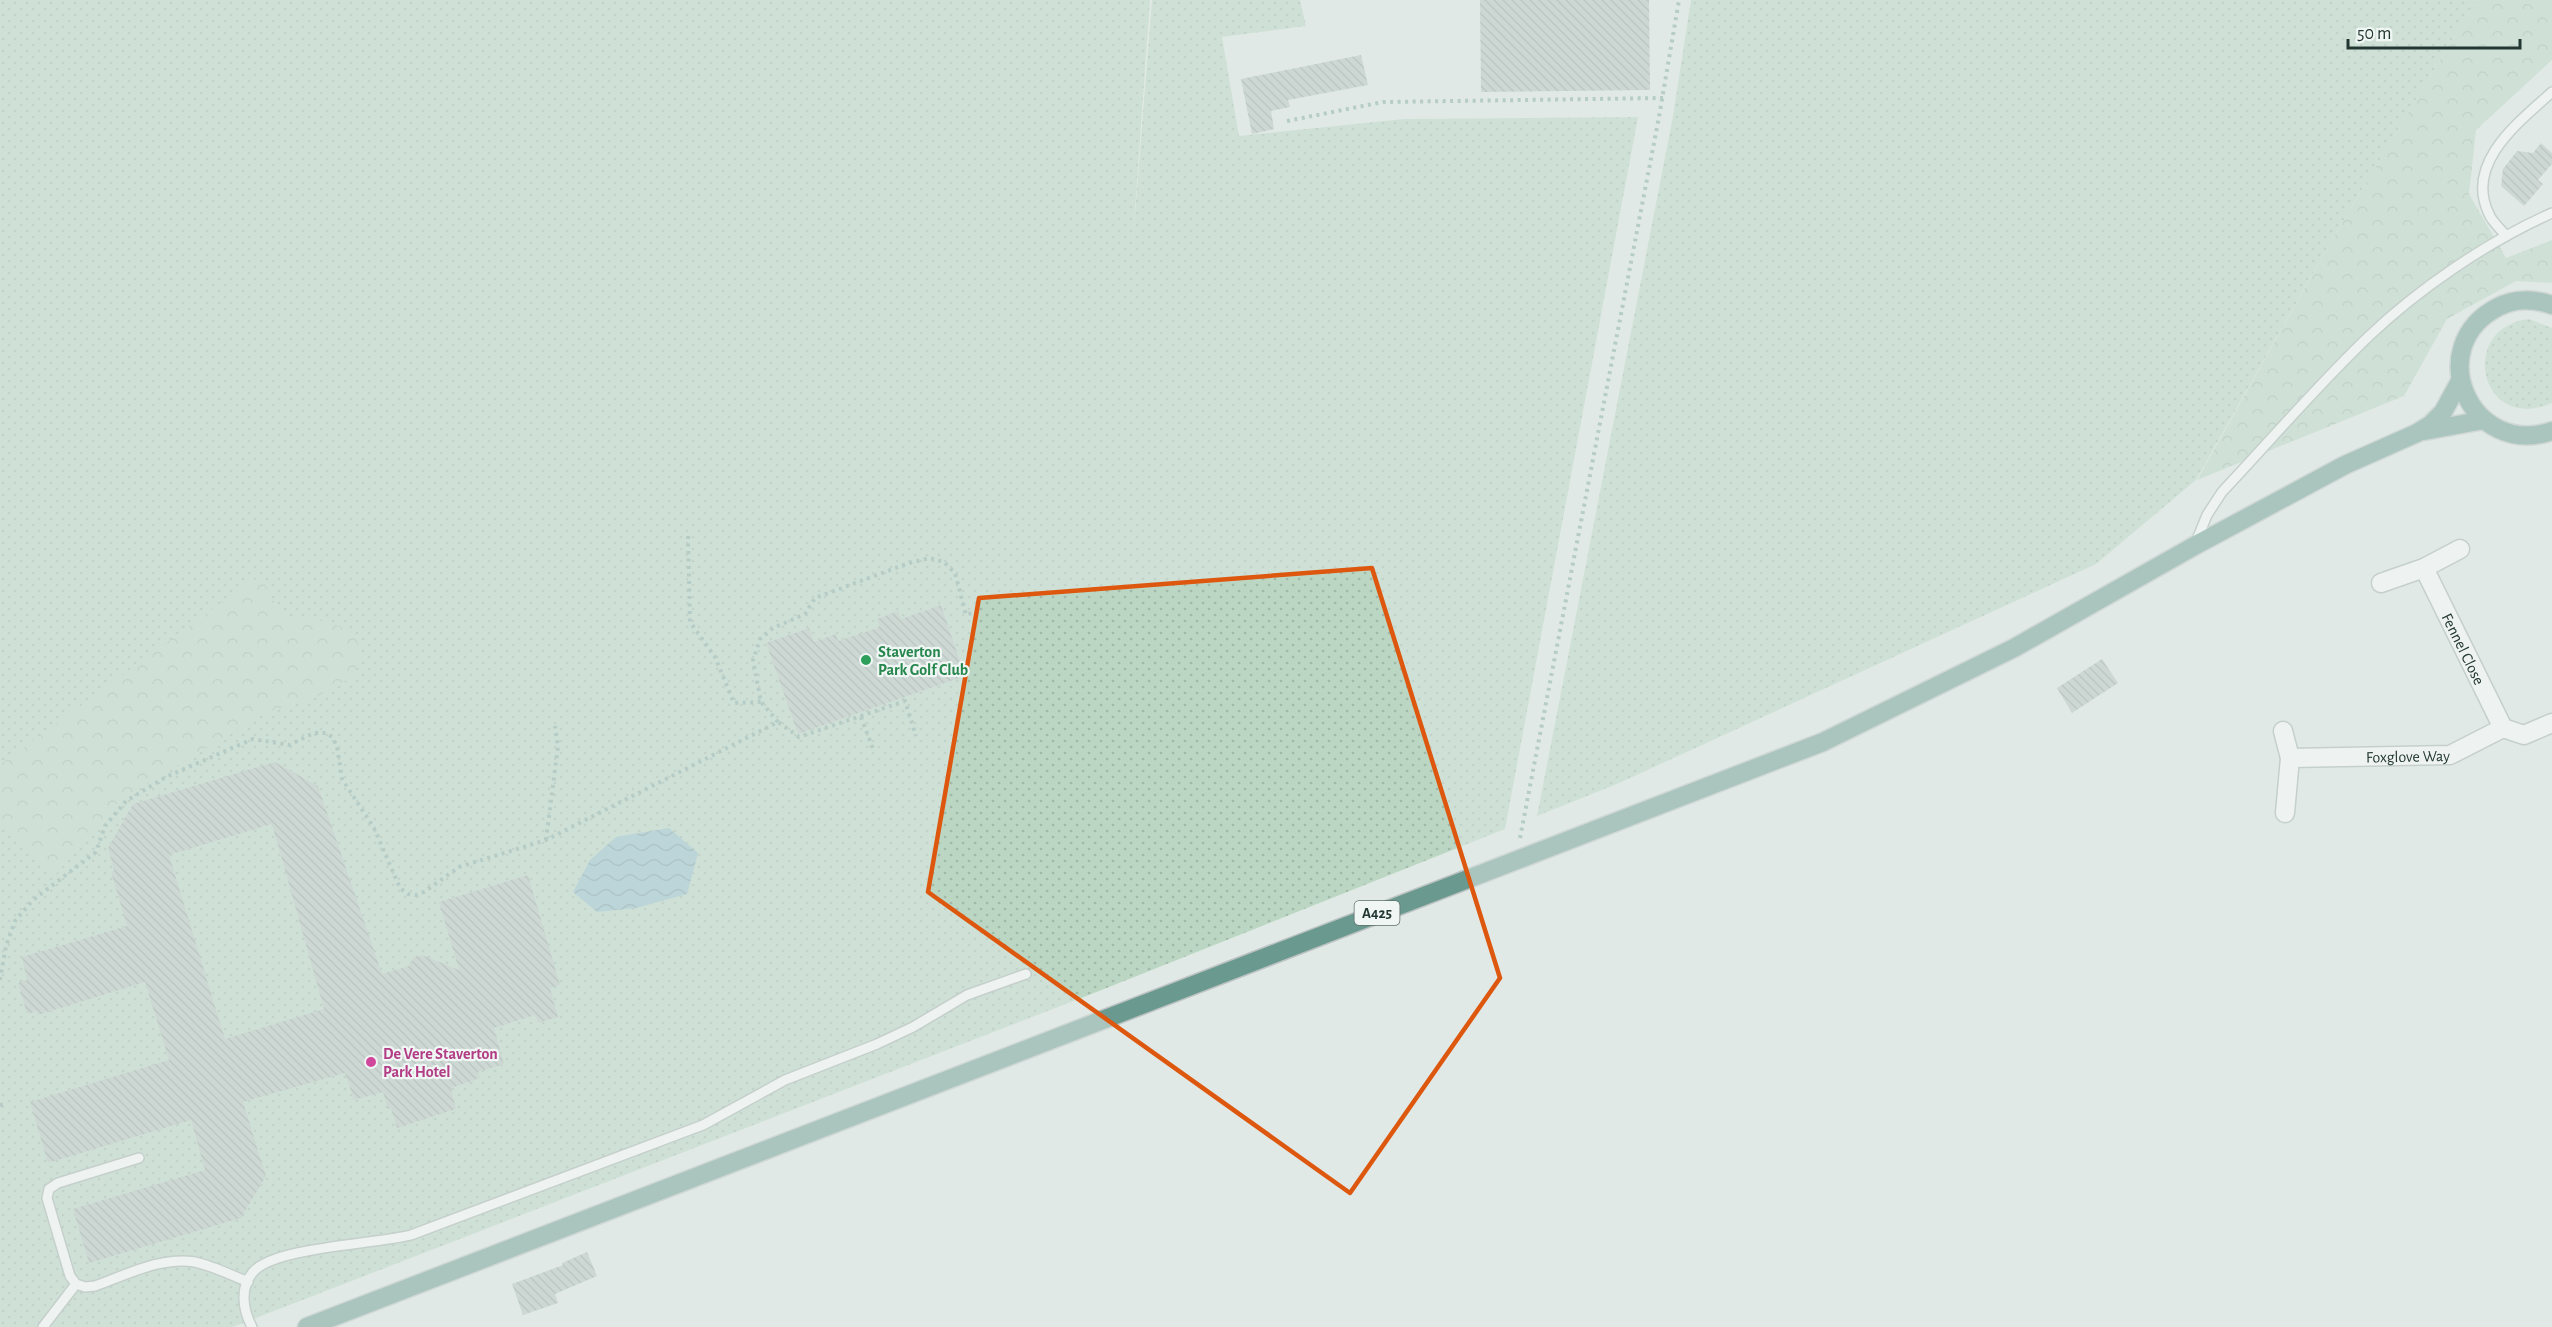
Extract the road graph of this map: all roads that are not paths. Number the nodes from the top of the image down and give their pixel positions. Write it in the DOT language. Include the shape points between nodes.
graph roads {
  1 [pos="2552,92"];
  2 [pos="2552,213"];
  3 [pos="2506,236"];
  4 [pos="2552,305"];
  5 [pos="2460,381"];
  6 [pos="2484,420"];
  7 [pos="2552,431"];
  8 [pos="2417,433"];
  9 [pos="2196,545"];
  10 [pos="2460,549"];
  11 [pos="2424,568"];
  12 [pos="2381,583"];
  13 [pos="2552,723"];
  14 [pos="2502,728"];
  15 [pos="2283,731"];
  16 [pos="2290,758"];
  17 [pos="2284,813"];
  18 [pos="1026,974"];
  19 [pos="140,1158"];
  20 [pos="248,1282"];
  21 [pos="76,1284"];
  22 [pos="43,1327"];
  23 [pos="252,1327"];
  24 [pos="308,1327"];
  1 -- 3 [label="lane" via="2491,153 2482,186 2489,214"];
  2 -- 3 [label="lane"];
  3 -- 9 [label="lane" via="2466,260 2367,338 2222,492 2207,515"];
  4 -- 5 [label="main road" via="2516,301 2489,312 2477,322 2465,342 2459,365"];
  5 -- 6 [label="main road" via="2469,402"];
  5 -- 8 [label="main road, A425" via="2443,412"];
  6 -- 7 [label="main road" via="2512,434 2527,436"];
  6 -- 8 [label="main road, A425"];
  8 -- 9 [label="main road, A425" via="2345,465"];
  9 -- 24 [label="main road, A425" via="2014,648 1823,742"];
  10 -- 11 [label="street"];
  11 -- 12 [label="street"];
  11 -- 14 [label="street, Fennel Close"];
  13 -- 14 [label="street" via="2524,735"];
  14 -- 16 [label="street, Foxglove Way" via="2450,755"];
  15 -- 16 [label="street"];
  16 -- 17 [label="street"];
  18 -- 20 [label="lane" via="968,995 913,1028 785,1080 703,1125 411,1235 310,1249 273,1261 255,1270"];
  19 -- 21 [label="lane" via="49,1189 47,1197 70,1276"];
  20 -- 21 [label="lane" via="196,1262 178,1261 95,1286"];
  20 -- 23 [label="lane" via="243,1302"];
  21 -- 22 [label="lane"];
}
